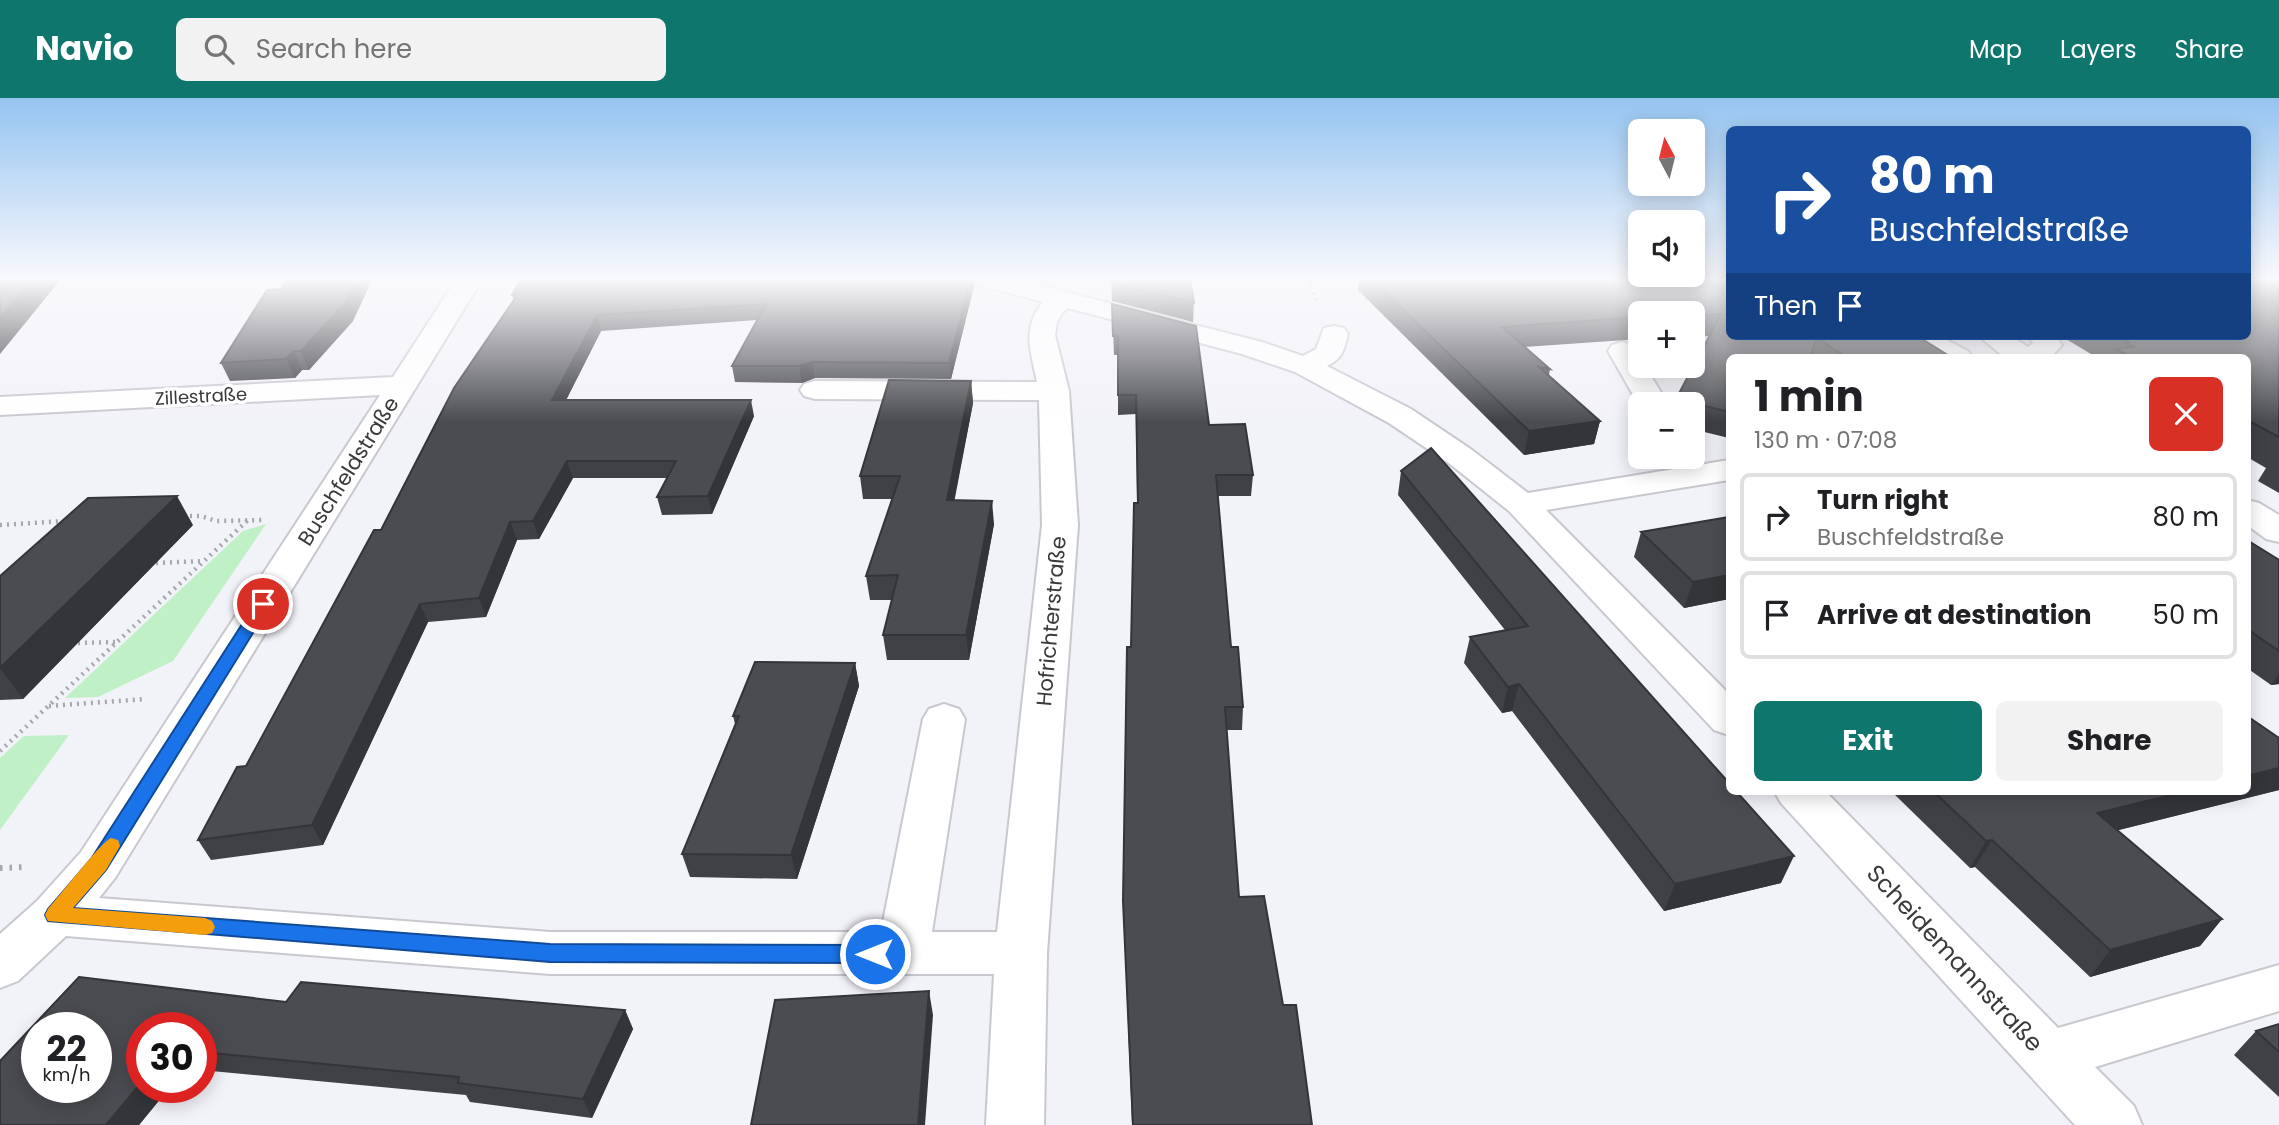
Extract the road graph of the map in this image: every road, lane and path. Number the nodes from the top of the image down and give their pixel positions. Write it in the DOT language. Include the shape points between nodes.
graph roads {
  1 [pos="440,326"];
  2 [pos="1042,326"];
  3 [pos="1168,326"];
  4 [pos="1334,334"];
  5 [pos="1999,340"];
  6 [pos="2045,340"];
  7 [pos="1622,351"];
  8 [pos="2019,354"];
  9 [pos="2037,354"];
  10 [pos="1305,366"];
  11 [pos="402,385"];
  12 [pos="815,390"];
  13 [pos="1054,391"];
  14 [pos="1646,392"];
  15 [pos="0,406"];
  16 [pos="1661,469"];
  17 [pos="1697,469"];
  18 [pos="1726,470"];
  19 [pos="2251,486"];
  20 [pos="2279,503"];
  21 [pos="1521,504"];
  22 [pos="2251,513"];
  23 [pos="177,517"];
  24 [pos="77,520"];
  25 [pos="248,520"];
  26 [pos="256,520"];
  27 [pos="0,525"];
  28 [pos="2279,531"];
  29 [pos="204,561"];
  30 [pos="156,563"];
  31 [pos="117,642"];
  32 [pos="78,643"];
  33 [pos="208,693"];
  34 [pos="48,706"];
  35 [pos="1726,717"];
  36 [pos="944,719"];
  37 [pos="0,751"];
  38 [pos="1801,795"];
  39 [pos="55,915"];
  40 [pos="1021,953"];
  41 [pos="902,954"];
  42 [pos="0,966"];
  43 [pos="2279,988"];
  44 [pos="2048,1056"];
  45 [pos="1015,1125"];
  46 [pos="2113,1125"];
  1 -- 11 [label="street, Buschfeldstraße"];
  2 -- 13 [label="street, Hofrichterstraße"];
  3 -- 10 [label="street"];
  4 -- 10 [label="street" via="1329,354"];
  5 -- 8 [label="street"];
  6 -- 9 [label="street" via="2048,345"];
  7 -- 14 [label="street"];
  10 -- 21 [label="street" via="1400,416"];
  11 -- 15 [label="street, Zillestraße"];
  11 -- 33 [label="street, Buschfeldstraße"];
  12 -- 13 [label="street"];
  13 -- 40 [label="street, Hofrichterstraße" via="1060,525"];
  16 -- 21 [label="street"];
  17 -- 18 [label="street"];
  19 -- 20 [label="street"];
  21 -- 35 [label="street"];
  22 -- 28 [label="street"];
  23 -- 25 [label="path"];
  24 -- 27 [label="path"];
  25 -- 26 [label="path"];
  25 -- 29 [label="path"];
  29 -- 30 [label="path"];
  29 -- 31 [label="path"];
  31 -- 32 [label="path"];
  31 -- 34 [label="path"];
  33 -- 34 [label="path"];
  33 -- 39 [label="street, Buschfeldstraße" via="99,865"];
  34 -- 37 [label="path"];
  36 -- 41 [label="street"];
  38 -- 44 [label="street, Scheidemannstraße"];
  39 -- 41 [label="street" via="550,953"];
  39 -- 42 [label="street, Buschfeldstraße"];
  40 -- 41 [label="street"];
  40 -- 45 [label="street, Hofrichterstraße"];
  43 -- 44 [label="street"];
  44 -- 46 [label="street, Scheidemannstraße"];
}
